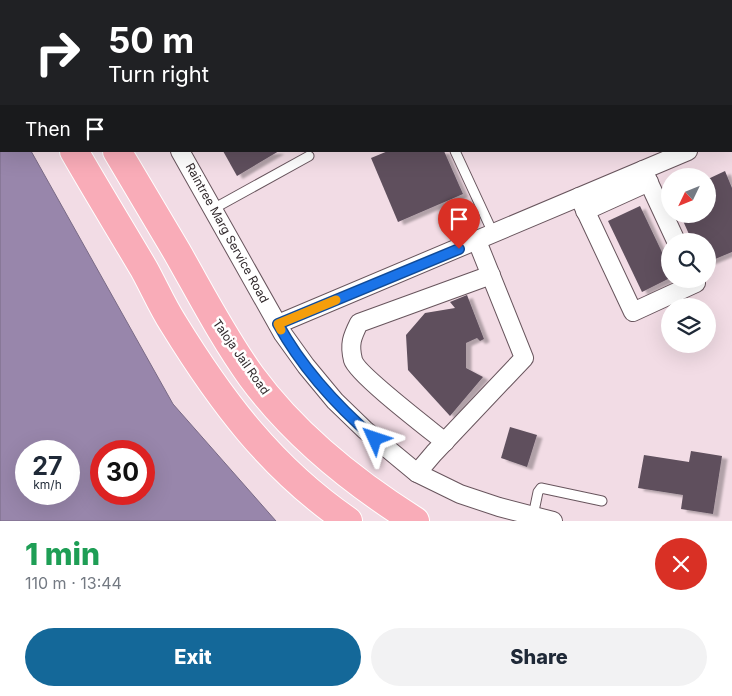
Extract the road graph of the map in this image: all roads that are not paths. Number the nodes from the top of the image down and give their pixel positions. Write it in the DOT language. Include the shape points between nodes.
graph roads {
  1 [pos="75,152"];
  2 [pos="118,152"];
  3 [pos="181,152"];
  4 [pos="455,152"];
  5 [pos="686,152"];
  6 [pos="309,156"];
  7 [pos="646,176"];
  8 [pos="582,204"];
  9 [pos="213,209"];
  10 [pos="493,233"];
  11 [pos="672,233"];
  12 [pos="478,241"];
  13 [pos="492,275"];
  14 [pos="685,288"];
  15 [pos="278,324"];
  16 [pos="445,442"];
  17 [pos="418,474"];
  18 [pos="602,501"];
  19 [pos="533,516"];
  20 [pos="348,521"];
  21 [pos="415,521"];
  22 [pos="553,521"];
  1 -- 20 [label="main road" via="172,321 222,398 283,467"];
  2 -- 21 [label="main road, Taloja Jail Road" via="204,302 277,408 356,482"];
  3 -- 9 [label="street, Raintree Marg Service Road"];
  4 -- 10 [label="lane"];
  5 -- 7 [label="street"];
  6 -- 9 [label="lane"];
  7 -- 8 [label="street"];
  7 -- 11 [label="street"];
  8 -- 10 [label="street"];
  8 -- 14 [label="street" via="632,312"];
  9 -- 15 [label="street, Raintree Marg Service Road"];
  10 -- 12 [label="street"];
  12 -- 13 [label="street"];
  12 -- 15 [label="street"];
  13 -- 16 [label="street" via="524,358"];
  13 -- 16 [label="street" via="358,323 351,341 353,362 364,376"];
  15 -- 17 [label="street, Raintree Marg Service Road" via="335,401"];
  16 -- 17 [label="street"];
  17 -- 19 [label="street, Raintree Marg Service Road" via="460,494"];
  18 -- 19 [label="lane" via="541,488"];
  19 -- 22 [label="street, Raintree Marg Service Road"];
}
